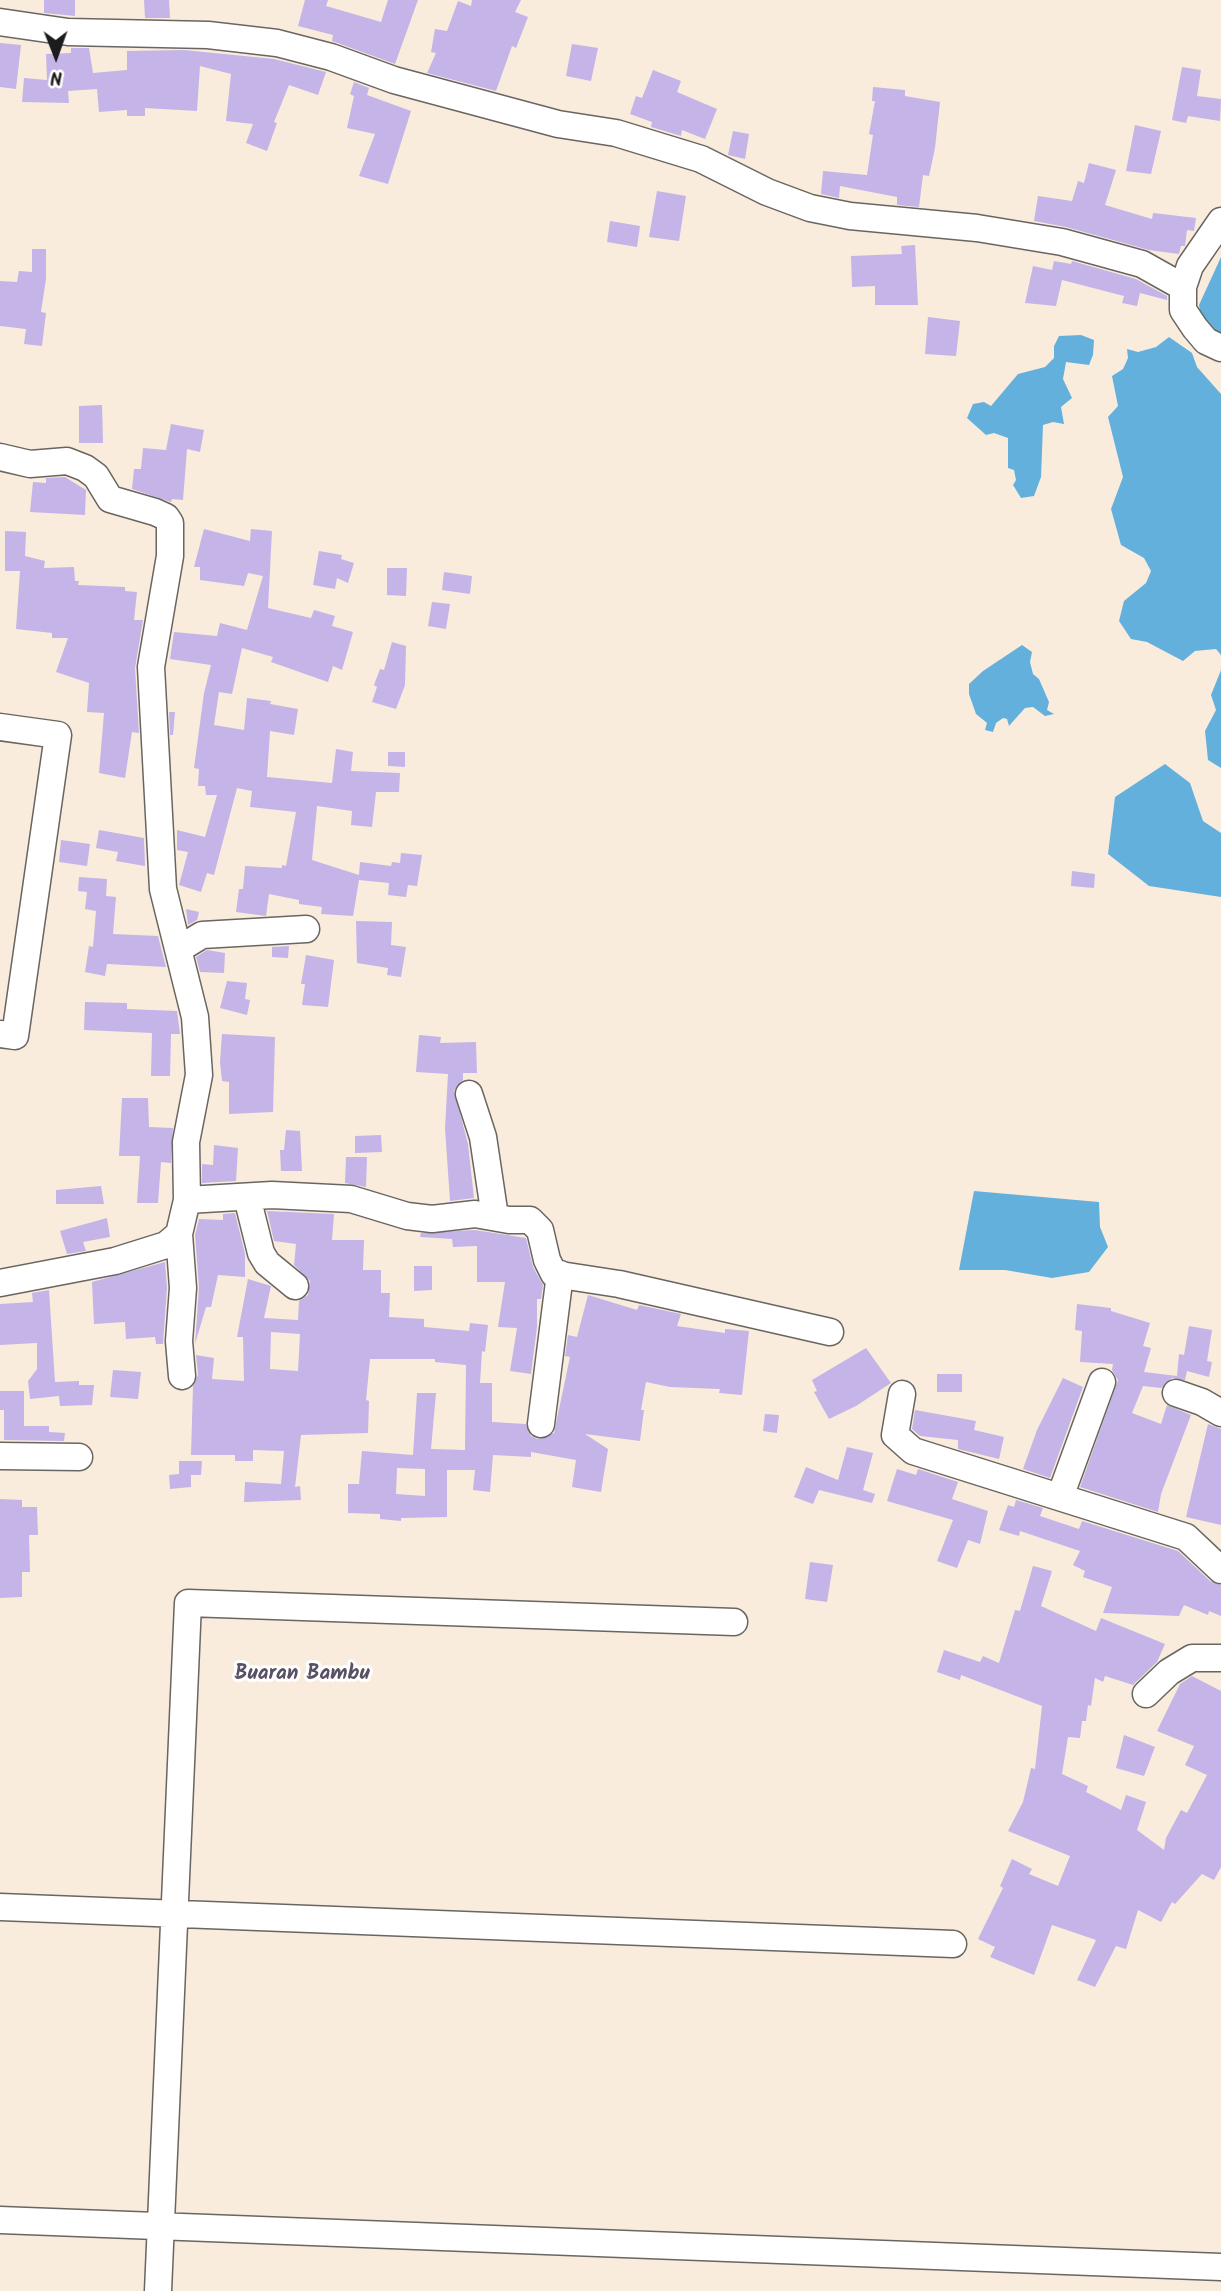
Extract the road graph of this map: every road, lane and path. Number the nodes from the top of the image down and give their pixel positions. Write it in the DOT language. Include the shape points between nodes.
graph roads {
  1 [pos="0,22"];
  2 [pos="1221,221"];
  3 [pos="1183,287"];
  4 [pos="1221,348"];
  5 [pos="0,457"];
  6 [pos="0,727"];
  7 [pos="306,929"];
  8 [pos="179,948"];
  9 [pos="0,1034"];
  10 [pos="470,1094"];
  11 [pos="247,1197"];
  12 [pos="187,1200"];
  13 [pos="495,1217"];
  14 [pos="180,1234"];
  15 [pos="560,1274"];
  16 [pos="0,1283"];
  17 [pos="295,1286"];
  18 [pos="830,1332"];
  19 [pos="182,1376"];
  20 [pos="1102,1382"];
  21 [pos="1176,1393"];
  22 [pos="902,1394"];
  23 [pos="1221,1413"];
  24 [pos="541,1424"];
  25 [pos="0,1456"];
  26 [pos="79,1457"];
  27 [pos="1060,1497"];
  28 [pos="1221,1570"];
  29 [pos="734,1622"];
  30 [pos="1221,1658"];
  31 [pos="1146,1694"];
  32 [pos="0,1907"];
  33 [pos="172,1914"];
  34 [pos="953,1944"];
  35 [pos="0,2220"];
  36 [pos="160,2226"];
  37 [pos="1212,2275"];
  38 [pos="158,2291"];
  1 -- 3 [label="street" via="68,32 208,35 277,43 394,80 547,120 616,132 701,159 810,208 1062,242 1142,264"];
  2 -- 3 [label="street" via="1190,266"];
  3 -- 4 [label="street" via="1183,310 1206,341"];
  5 -- 8 [label="street" via="30,464 67,461 96,477 110,499 155,512 170,523 170,556 151,667 163,889"];
  6 -- 9 [label="street" via="58,735 15,1036"];
  7 -- 8 [label="street" via="202,935"];
  8 -- 12 [label="street" via="195,1017 199,1075 186,1142"];
  10 -- 13 [label="street" via="483,1138"];
  11 -- 12 [label="street"];
  11 -- 13 [label="street" via="351,1199 432,1219 475,1214"];
  11 -- 17 [label="street" via="261,1253"];
  12 -- 14 [label="street"];
  13 -- 15 [label="street" via="537,1224 550,1270"];
  14 -- 16 [label="street" via="166,1245 126,1258"];
  14 -- 19 [label="street"];
  15 -- 18 [label="street"];
  15 -- 24 [label="street"];
  20 -- 27 [label="street"];
  21 -- 23 [label="street"];
  22 -- 27 [label="street" via="895,1435 913,1451"];
  25 -- 26 [label="street"];
  27 -- 28 [label="street" via="1186,1537"];
  29 -- 33 [label="street" via="188,1603"];
  30 -- 31 [label="street" via="1192,1658"];
  32 -- 33 [label="street"];
  33 -- 34 [label="street"];
  33 -- 36 [label="street"];
  35 -- 36 [label="street"];
  36 -- 37 [label="street"];
  36 -- 38 [label="street"];
}
